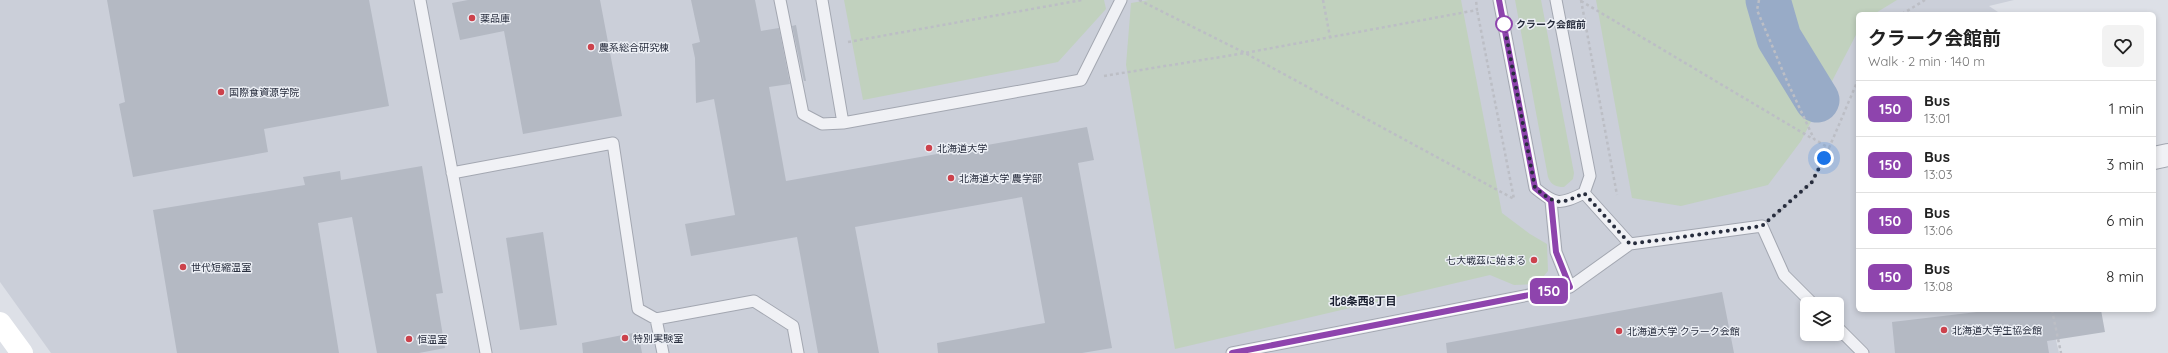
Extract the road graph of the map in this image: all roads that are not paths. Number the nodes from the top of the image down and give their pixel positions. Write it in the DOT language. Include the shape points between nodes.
graph roads {
  1 [pos="420,0"];
  2 [pos="780,0"];
  3 [pos="822,0"];
  4 [pos="1121,0"];
  5 [pos="1499,0"];
  6 [pos="1556,0"];
  7 [pos="843,123"];
  8 [pos="2168,155"];
  9 [pos="2156,158"];
  10 [pos="452,172"];
  11 [pos="1584,193"];
  12 [pos="1551,201"];
  13 [pos="1630,244"];
  14 [pos="1570,287"];
  15 [pos="1806,297"];
  16 [pos="656,319"];
  17 [pos="0,323"];
  18 [pos="1844,335"];
  19 [pos="22,353"];
  20 [pos="486,353"];
  21 [pos="663,353"];
  22 [pos="798,353"];
  23 [pos="1232,353"];
  24 [pos="1863,353"];
  1 -- 10 [label="lane"];
  2 -- 7 [label="lane" via="803,114 822,124"];
  3 -- 7 [label="lane"];
  4 -- 7 [label="lane" via="1081,80"];
  5 -- 12 [label="lane" via="1535,188"];
  6 -- 11 [label="lane" via="1590,176"];
  8 -- 9 [label="street"];
  10 -- 16 [label="lane" via="612,144 638,309"];
  10 -- 20 [label="lane"];
  11 -- 12 [label="lane" via="1568,201"];
  11 -- 13 [label="lane"];
  12 -- 14 [label="lane" via="1556,252"];
  13 -- 14 [label="lane"];
  13 -- 15 [label="lane" via="1762,226 1784,276"];
  14 -- 23 [label="lane"];
  16 -- 21 [label="lane"];
  16 -- 22 [label="lane" via="754,301 793,326"];
  17 -- 19 [label="main road"];
  18 -- 24 [label="lane"];
}
